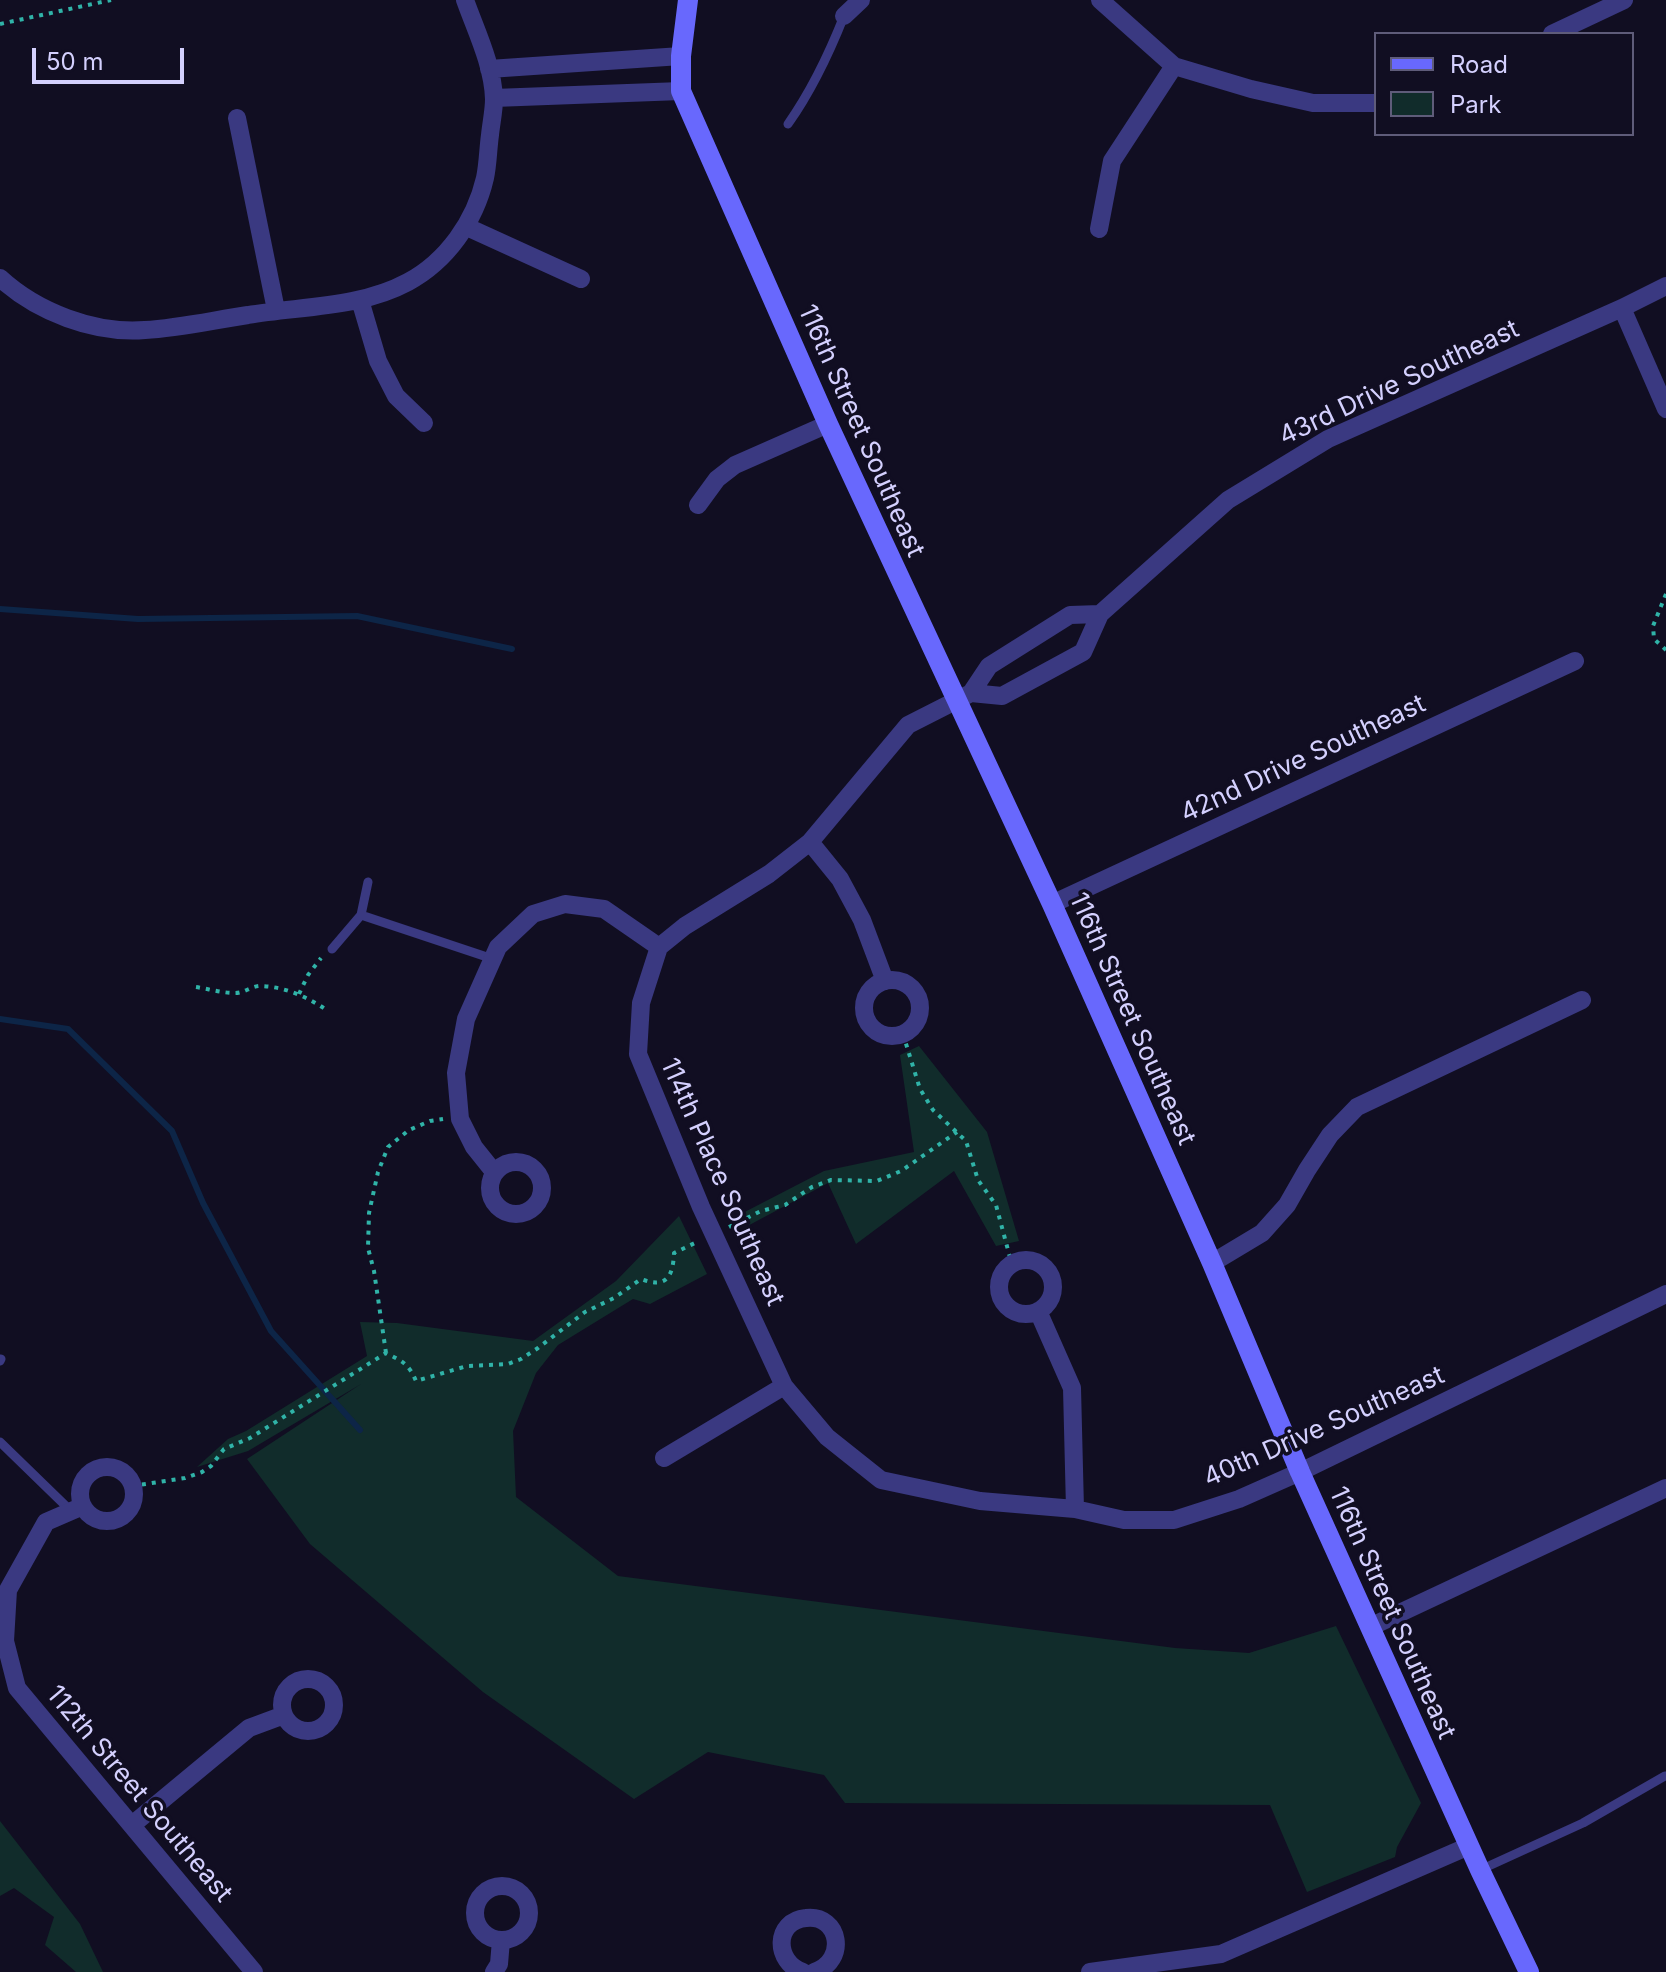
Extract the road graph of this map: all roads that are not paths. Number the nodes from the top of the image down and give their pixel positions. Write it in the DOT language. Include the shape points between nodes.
graph roads {
  1 [pos="465,0"];
  2 [pos="688,0"];
  3 [pos="861,0"];
  4 [pos="1100,0"];
  5 [pos="1624,0"];
  6 [pos="844,16"];
  7 [pos="1556,32"];
  8 [pos="681,56"];
  9 [pos="1174,66"];
  10 [pos="489,69"];
  11 [pos="681,91"];
  12 [pos="494,98"];
  13 [pos="1374,103"];
  14 [pos="237,118"];
  15 [pos="788,124"];
  16 [pos="467,227"];
  17 [pos="1099,229"];
  18 [pos="0,278"];
  19 [pos="581,279"];
  20 [pos="1666,286"];
  21 [pos="360,300"];
  22 [pos="1622,308"];
  23 [pos="276,310"];
  24 [pos="1666,409"];
  25 [pos="424,423"];
  26 [pos="828,424"];
  27 [pos="698,505"];
  28 [pos="1100,614"];
  29 [pos="1575,661"];
  30 [pos="964,697"];
  31 [pos="810,842"];
  32 [pos="368,882"];
  33 [pos="1052,904"];
  34 [pos="361,915"];
  35 [pos="659,947"];
  36 [pos="332,949"];
  37 [pos="493,959"];
  38 [pos="885,981"];
  39 [pos="1582,1000"];
  40 [pos="494,1172"];
  41 [pos="1212,1263"];
  42 [pos="1666,1294"];
  43 [pos="1038,1311"];
  44 [pos="784,1386"];
  45 [pos="0,1442"];
  46 [pos="664,1458"];
  47 [pos="1300,1472"];
  48 [pos="1666,1488"];
  49 [pos="77,1508"];
  50 [pos="1075,1509"];
  51 [pos="1370,1627"];
  52 [pos="284,1715"];
  53 [pos="1665,1776"];
  54 [pos="132,1825"];
  55 [pos="1469,1846"];
  56 [pos="1480,1870"];
  57 [pos="501,1940"];
  58 [pos="254,1972"];
  59 [pos="494,1972"];
  60 [pos="1090,1972"];
  61 [pos="1529,1972"];
  1 -- 10 [label="street"];
  2 -- 8 [label="street"];
  3 -- 6 [label="street"];
  4 -- 9 [label="street"];
  5 -- 7 [label="street"];
  6 -- 15 [label="lane" via="827,59"];
  8 -- 10 [label="street"];
  8 -- 11 [label="street"];
  9 -- 13 [label="street" via="1313,103"];
  9 -- 17 [label="street" via="1112,161"];
  10 -- 12 [label="street"];
  11 -- 12 [label="street"];
  11 -- 26 [label="street, 116th Street Southeast"];
  12 -- 16 [label="street" via="485,178"];
  14 -- 23 [label="street"];
  16 -- 19 [label="street"];
  16 -- 21 [label="street" via="439,261 408,282"];
  18 -- 23 [label="street" via="45,310 115,329 144,331"];
  20 -- 22 [label="street, 43rd Drive Southeast"];
  21 -- 23 [label="street"];
  21 -- 25 [label="street" via="378,361 396,396"];
  22 -- 24 [label="street"];
  22 -- 28 [label="street, 43rd Drive Southeast" via="1328,439 1228,500"];
  26 -- 27 [label="street" via="735,465"];
  26 -- 30 [label="street, 116th Street Southeast"];
  28 -- 30 [label="street, 43rd Drive Southeast" via="1070,615 989,666"];
  28 -- 30 [label="street, 43rd Drive Southeast" via="1083,652 1002,696"];
  29 -- 33 [label="street, 42nd Drive Southeast"];
  30 -- 31 [label="street, 43rd Drive Southeast" via="908,725"];
  30 -- 33 [label="street, 116th Street Southeast"];
  31 -- 35 [label="street, 43rd Drive Southeast"];
  31 -- 38 [label="street" via="855,906"];
  32 -- 34 [label="lane"];
  33 -- 41 [label="street, 116th Street Southeast"];
  34 -- 36 [label="lane"];
  34 -- 37 [label="lane"];
  35 -- 37 [label="street" via="604,909 565,904 533,914 498,947"];
  35 -- 44 [label="street, 114th Place Southeast" via="641,1003 638,1054"];
  37 -- 40 [label="street" via="466,1019 456,1073 460,1119"];
  38 -- 38 [label="street" via="905,983 917,995 918,1019 903,1034 883,1034 867,1021 867,997"];
  39 -- 41 [label="street" via="1357,1107 1330,1135 1287,1205 1262,1233"];
  41 -- 47 [label="street, 116th Street Southeast"];
  42 -- 47 [label="street, 40th Drive Southeast"];
  43 -- 43 [label="street" via="1021,1313 1003,1300 1000,1284 1012,1265 1034,1262 1050,1274 1052,1293"];
  43 -- 50 [label="street" via="1072,1388"];
  44 -- 46 [label="street"];
  44 -- 50 [label="street, 40th Drive Southeast" via="827,1437 881,1480 980,1501"];
  45 -- 49 [label="lane"];
  47 -- 50 [label="street, 40th Drive Southeast" via="1174,1520 1124,1520"];
  47 -- 51 [label="street, 116th Street Southeast"];
  48 -- 51 [label="street"];
  49 -- 49 [label="street" via="83,1483 97,1469 110,1467 128,1477 134,1496 126,1514 107,1521"];
  49 -- 54 [label="street, 112th Street Southeast" via="46,1522 8,1590 5,1641 17,1688"];
  51 -- 55 [label="street, 116th Street Southeast"];
  52 -- 54 [label="street" via="249,1728"];
  53 -- 56 [label="lane" via="1583,1823"];
  54 -- 58 [label="street, 112th Street Southeast"];
  55 -- 56 [label="street, 116th Street Southeast"];
  55 -- 60 [label="street" via="1221,1954"];
  56 -- 61 [label="street, 116th Street Southeast"];
  57 -- 59 [label="street"];
}
